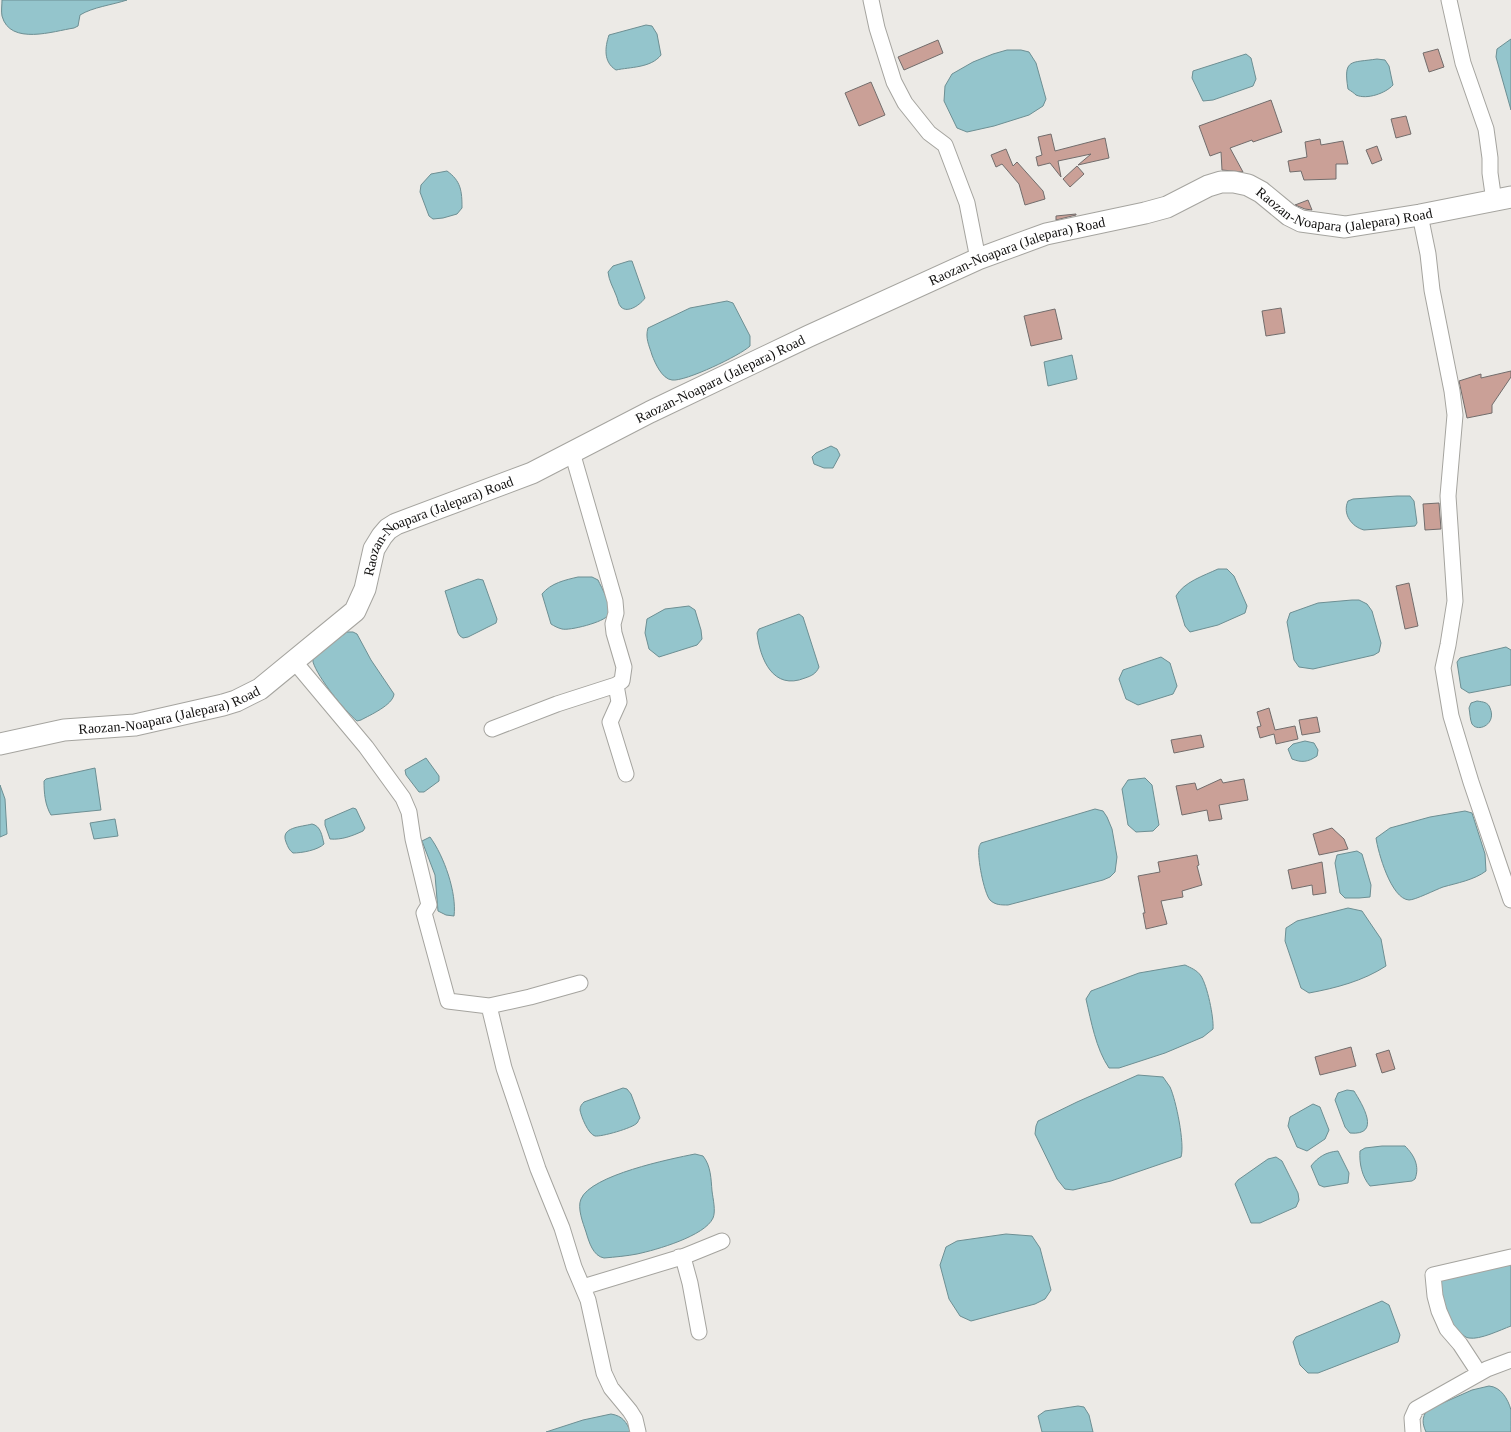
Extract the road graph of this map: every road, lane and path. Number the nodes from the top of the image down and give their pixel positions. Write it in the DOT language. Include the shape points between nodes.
graph roads {
  1 [pos="871,0"];
  2 [pos="1449,0"];
  3 [pos="1503,199"];
  4 [pos="1420,215"];
  5 [pos="978,259"];
  6 [pos="572,452"];
  7 [pos="294,661"];
  8 [pos="616,685"];
  9 [pos="492,729"];
  10 [pos="0,744"];
  11 [pos="626,774"];
  12 [pos="1511,900"];
  13 [pos="580,983"];
  14 [pos="489,1006"];
  15 [pos="722,1242"];
  16 [pos="1511,1257"];
  17 [pos="679,1258"];
  18 [pos="583,1287"];
  19 [pos="699,1332"];
  20 [pos="1511,1360"];
  21 [pos="1479,1373"];
  22 [pos="638,1432"];
  23 [pos="1413,1432"];
  1 -- 5 [label="street" via="894,82 904,103 929,133 945,145 967,203"];
  2 -- 3 [label="street" via="1463,63 1486,129 1490,173"];
  3 -- 4 [label="main road, Raozan-Noapara (Jalepara) Road"];
  4 -- 5 [label="main road, Raozan-Noapara (Jalepara) Road" via="1345,227 1319,225 1289,215 1261,192 1248,185 1221,182 1167,207 1046,234"];
  4 -- 12 [label="street" via="1455,415 1448,496 1455,601 1443,668 1451,716"];
  5 -- 6 [label="main road, Raozan-Noapara (Jalepara) Road" via="795,343"];
  6 -- 7 [label="main road, Raozan-Noapara (Jalepara) Road" via="532,473 408,519 388,529 374,549 365,589 355,611"];
  6 -- 8 [label="street" via="616,601 614,633 624,667 622,681"];
  7 -- 10 [label="main road, Raozan-Noapara (Jalepara) Road" via="260,688 224,705 135,725 64,730"];
  7 -- 14 [label="street" via="366,747 403,798 409,812 412,839 429,905 424,913 448,1001"];
  8 -- 9 [label="street"];
  8 -- 11 [label="street" via="620,702 610,722"];
  13 -- 14 [label="street"];
  14 -- 18 [label="street" via="504,1068 538,1169"];
  15 -- 17 [label="street"];
  16 -- 21 [label="street" via="1433,1275 1435,1296 1447,1329"];
  17 -- 18 [label="street"];
  17 -- 19 [label="street" via="684,1261 690,1282"];
  18 -- 22 [label="street" via="604,1373 611,1388 635,1419"];
  20 -- 21 [label="street"];
  21 -- 23 [label="street" via="1416,1410 1412,1418"];
}
